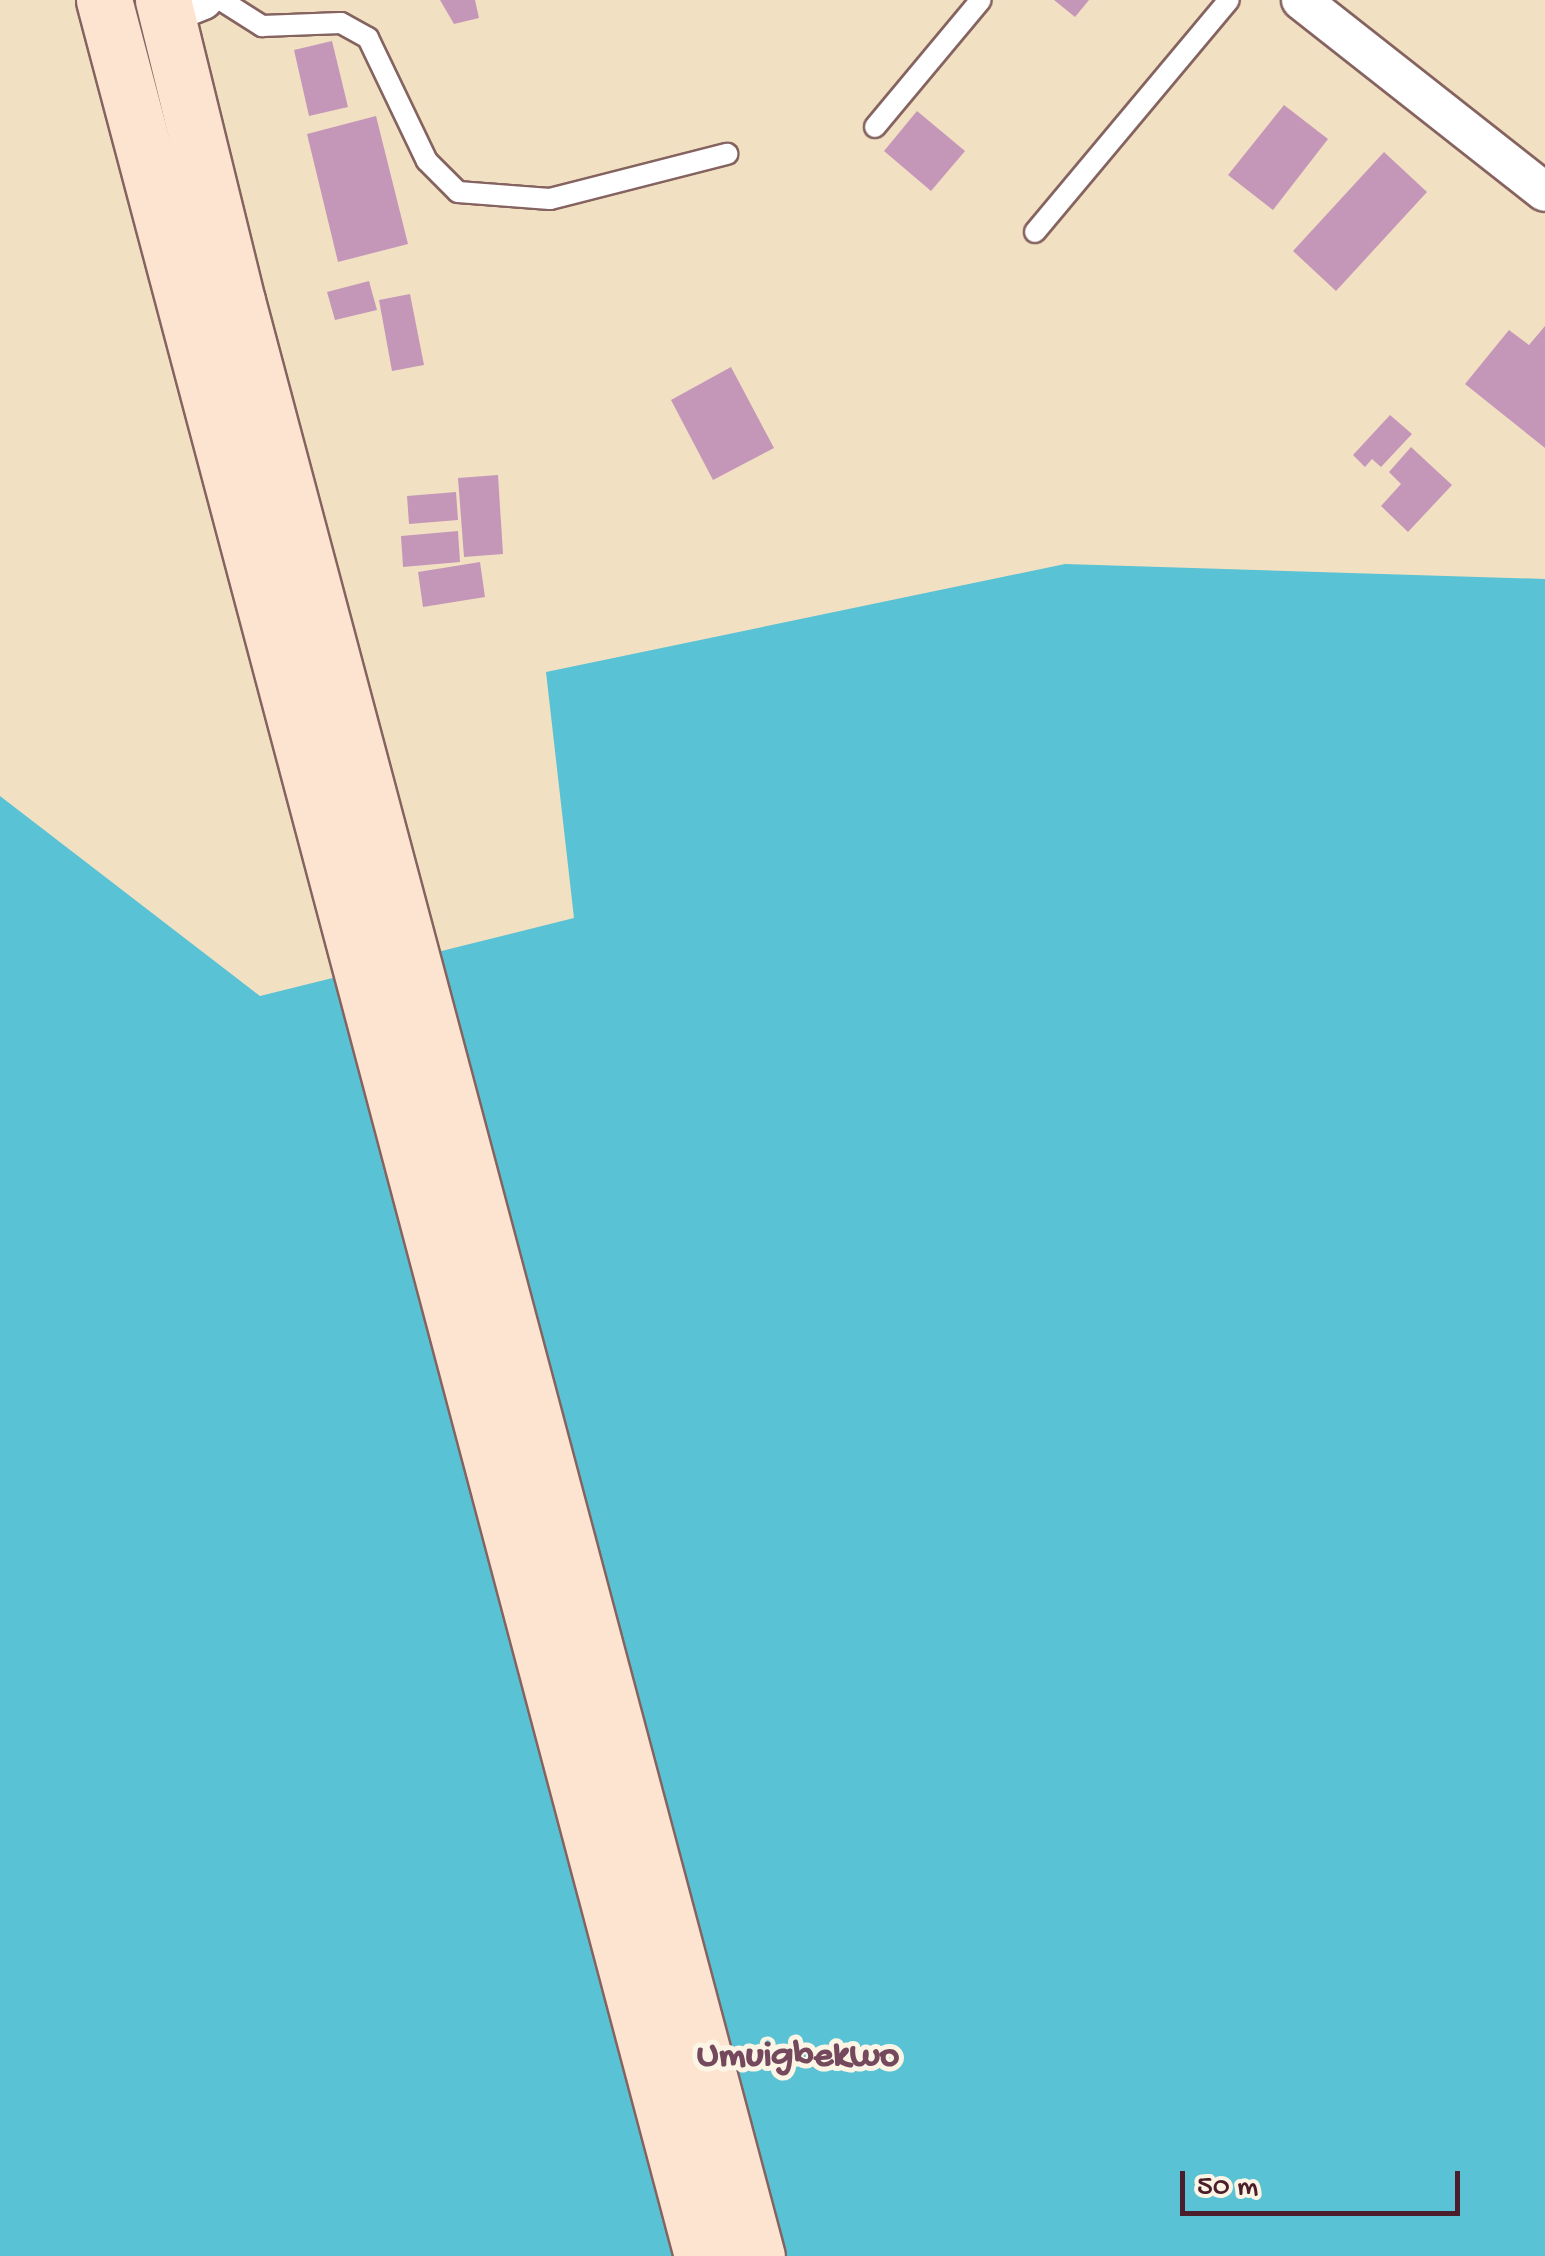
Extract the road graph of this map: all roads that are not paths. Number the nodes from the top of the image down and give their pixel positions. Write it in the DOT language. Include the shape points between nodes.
graph roads {
  1 [pos="104,0"];
  2 [pos="221,0"];
  3 [pos="981,0"];
  4 [pos="1229,0"];
  5 [pos="1301,0"];
  6 [pos="177,5"];
  7 [pos="875,127"];
  8 [pos="728,154"];
  9 [pos="1545,192"];
  10 [pos="1035,232"];
  11 [pos="213,312"];
  12 [pos="702,2256"];
  13 [pos="758,2256"];
  1 -- 11 [label="main road"];
  2 -- 8 [label="lane" via="262,26 342,23 368,38 427,161 458,192 550,199"];
  3 -- 7 [label="lane"];
  4 -- 10 [label="lane"];
  5 -- 9 [label="street"];
  6 -- 11 [label="main road"];
  11 -- 12 [label="main road"];
  11 -- 13 [label="main road"];
}
